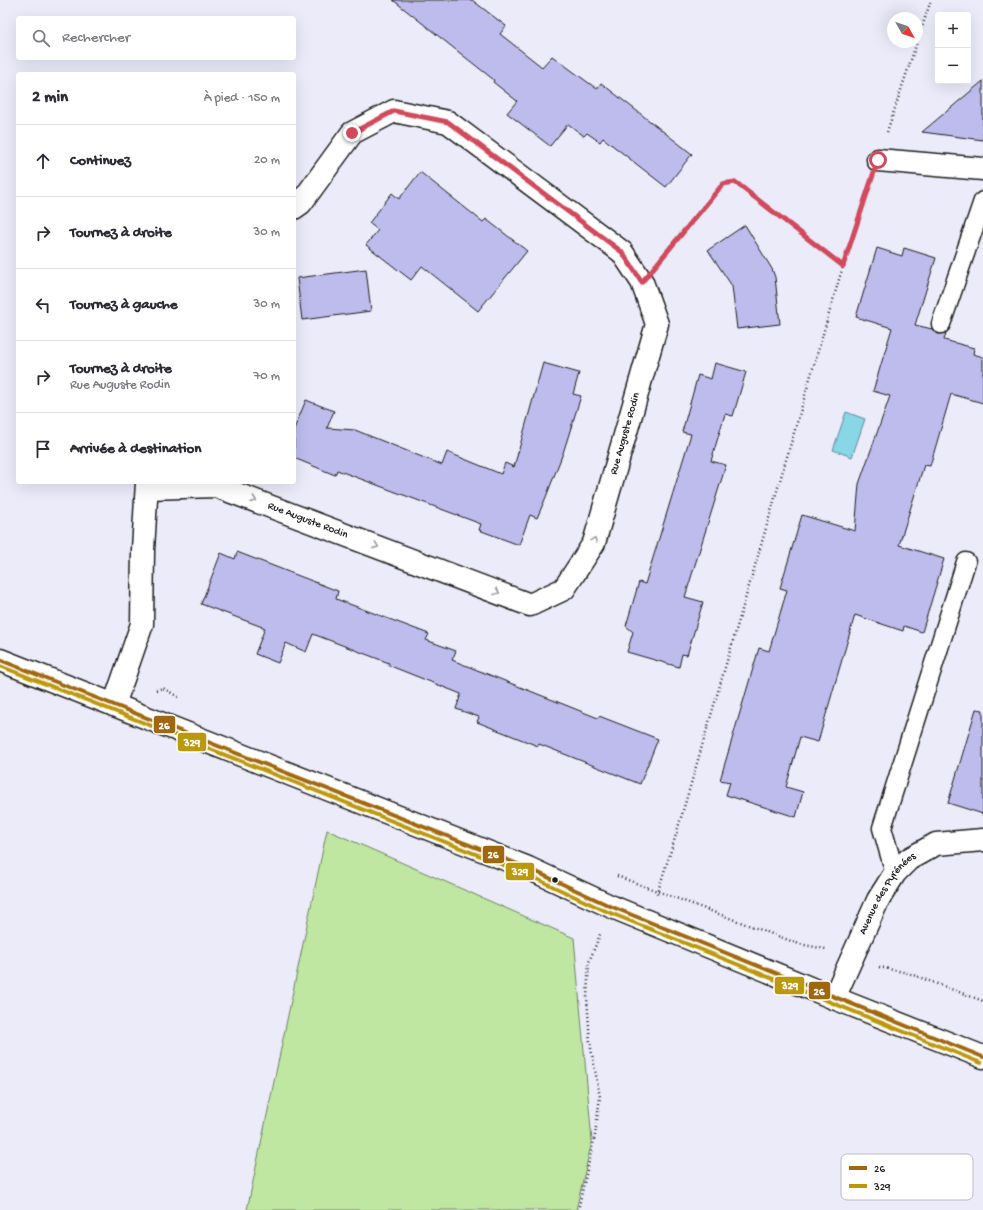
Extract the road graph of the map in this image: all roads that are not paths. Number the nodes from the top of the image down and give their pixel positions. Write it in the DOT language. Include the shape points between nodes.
graph roads {
  1 [pos="878,160"];
  2 [pos="983,169"];
  3 [pos="983,201"];
  4 [pos="296,207"];
  5 [pos="941,324"];
  6 [pos="147,485"];
  7 [pos="966,562"];
  8 [pos="0,660"];
  9 [pos="114,705"];
  10 [pos="983,840"];
  11 [pos="895,873"];
  12 [pos="834,998"];
  13 [pos="983,1057"];
  1 -- 2 [label="street"];
  3 -- 5 [label="lane"];
  6 -- 4 [label="street, Rue Auguste Rodin, one-way" via="216,486 530,605 564,589 594,543 657,324 642,282 622,252 448,122 394,111 352,133"];
  6 -- 9 [label="street, Rue Auguste Rodin" via="142,624"];
  7 -- 11 [label="lane" via="882,828"];
  8 -- 9 [label="street"];
  9 -- 12 [label="street" via="528,868 610,906"];
  10 -- 11 [label="street, Avenue des Pyrénées" via="936,844 909,859"];
  11 -- 12 [label="street, Avenue des Pyrénées" via="878,900"];
  12 -- 13 [label="street"];
}
